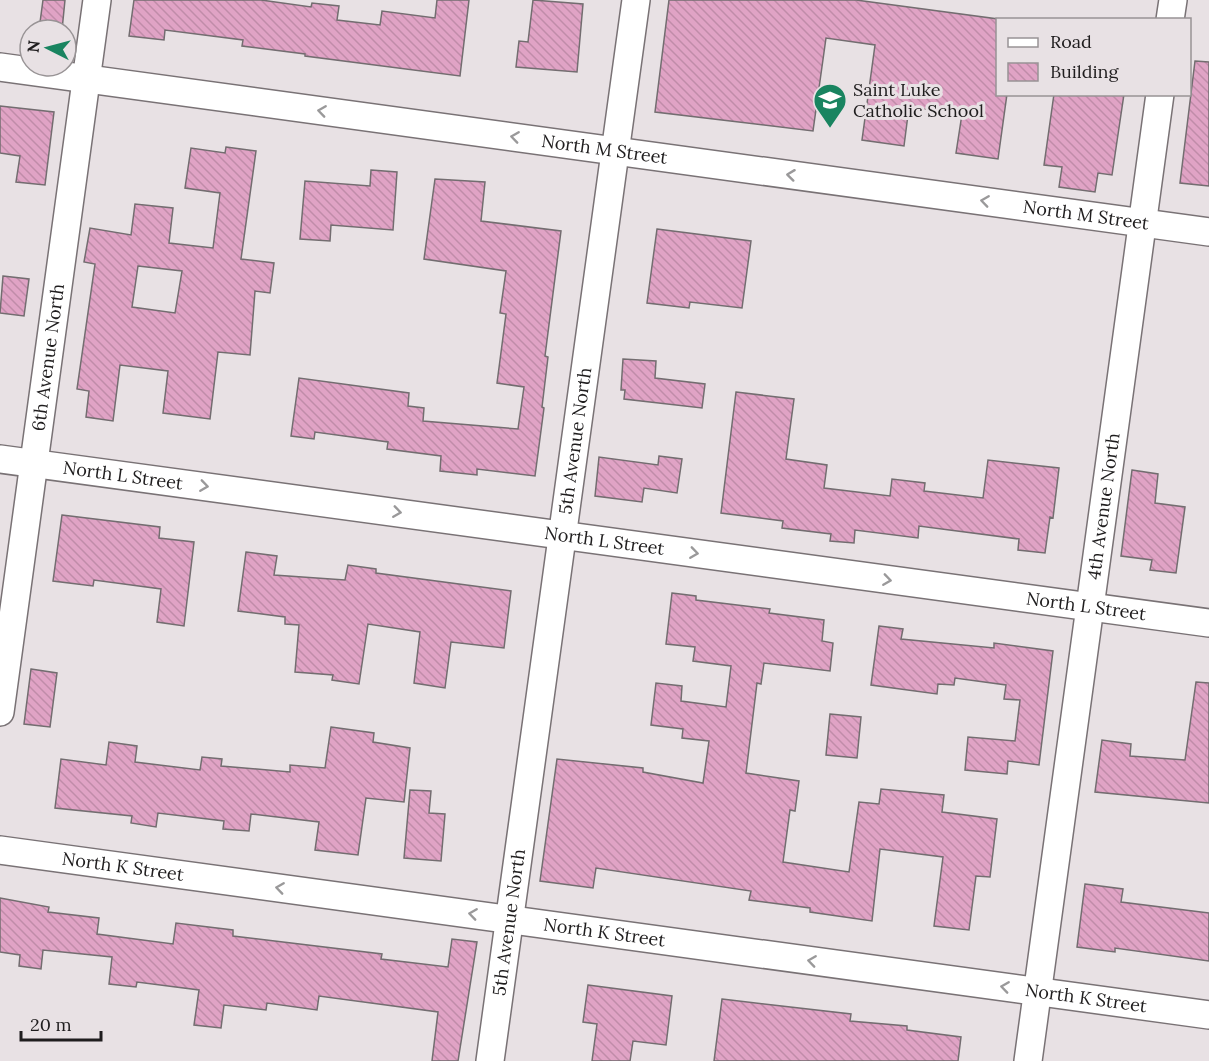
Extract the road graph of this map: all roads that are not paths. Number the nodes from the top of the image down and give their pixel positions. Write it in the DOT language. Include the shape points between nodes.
graph roads {
  1 [pos="97,0"];
  2 [pos="636,0"];
  3 [pos="1173,0"];
  4 [pos="1170,18"];
  5 [pos="0,67"];
  6 [pos="87,79"];
  7 [pos="1160,96"];
  8 [pos="615,151"];
  9 [pos="1143,223"];
  10 [pos="1209,232"];
  11 [pos="0,459"];
  12 [pos="34,463"];
  13 [pos="562,535"];
  14 [pos="1090,607"];
  15 [pos="1209,624"];
  16 [pos="0,712"];
  17 [pos="0,850"];
  18 [pos="510,919"];
  19 [pos="1038,991"];
  20 [pos="1209,1015"];
  21 [pos="490,1061"];
  22 [pos="1028,1061"];
  1 -- 6 [label="street, 6th Avenue North"];
  2 -- 8 [label="street, 5th Avenue North"];
  3 -- 4 [label="street"];
  5 -- 6 [label="street, North M Street"];
  8 -- 6 [label="street, North M Street, one-way"];
  6 -- 12 [label="street, 6th Avenue North"];
  7 -- 9 [label="street, 4th Avenue North"];
  9 -- 8 [label="street, North M Street, one-way"];
  8 -- 13 [label="street, 5th Avenue North"];
  9 -- 10 [label="street, North M Street"];
  9 -- 14 [label="street, 4th Avenue North"];
  11 -- 12 [label="street, North L Street"];
  12 -- 13 [label="street, North L Street, one-way"];
  12 -- 16 [label="street, 6th Avenue North"];
  13 -- 14 [label="street, North L Street, one-way"];
  13 -- 18 [label="street, 5th Avenue North"];
  14 -- 15 [label="street, North L Street"];
  14 -- 19 [label="street, 4th Avenue North"];
  18 -- 17 [label="street, North K Street, one-way"];
  19 -- 18 [label="street, North K Street, one-way"];
  18 -- 21 [label="street, 5th Avenue North"];
  19 -- 20 [label="street, North K Street"];
  19 -- 22 [label="street, 4th Avenue North"];
}
